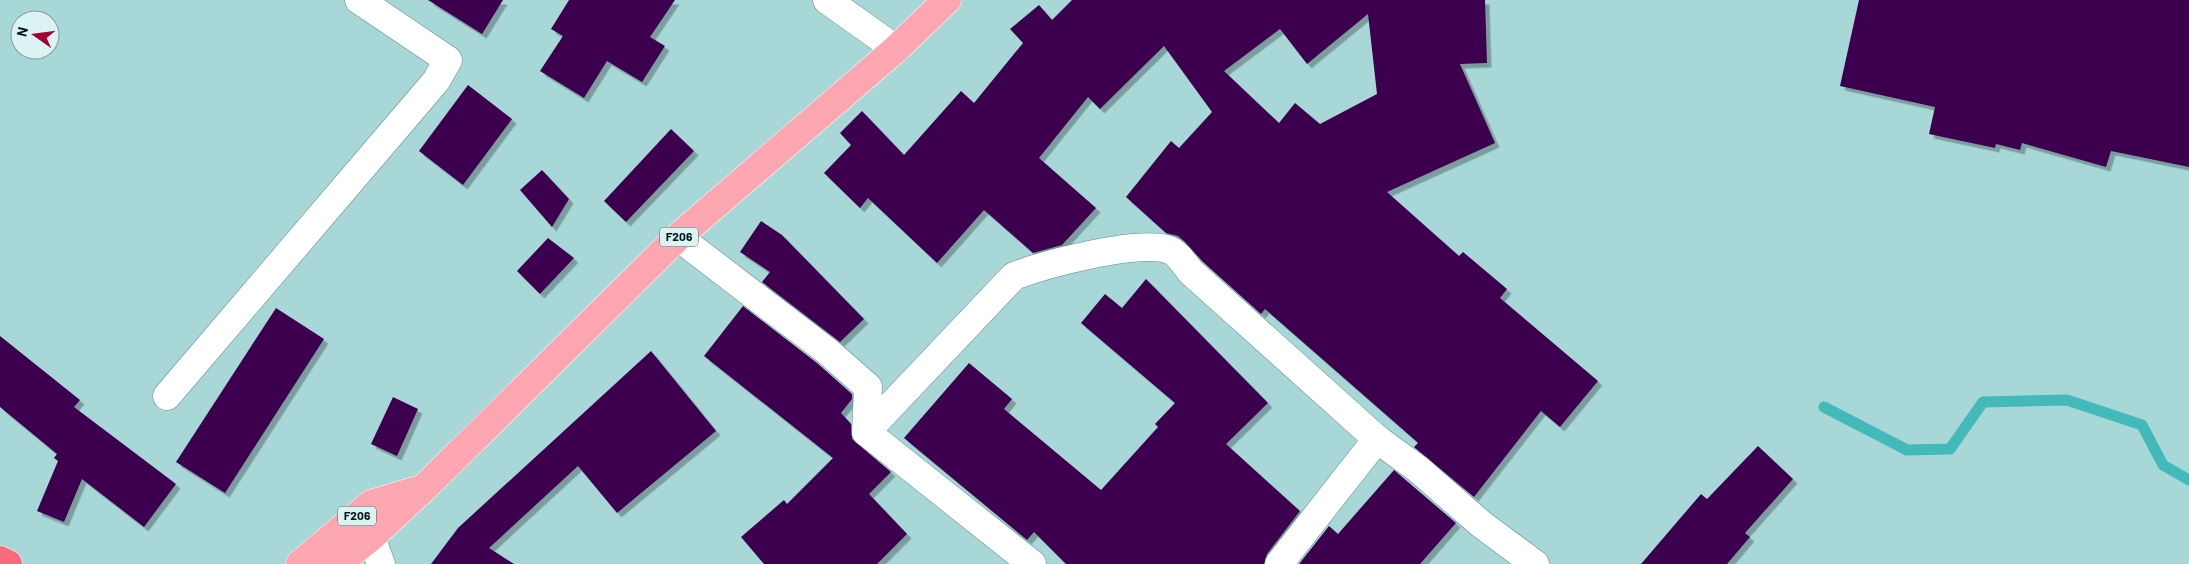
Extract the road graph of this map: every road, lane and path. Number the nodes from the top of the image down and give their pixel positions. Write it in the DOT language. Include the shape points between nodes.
graph roads {
  1 [pos="359,0"];
  2 [pos="827,0"];
  3 [pos="946,0"];
  4 [pos="896,49"];
  5 [pos="678,237"];
  6 [pos="167,396"];
  7 [pos="866,432"];
  8 [pos="1377,439"];
  9 [pos="424,488"];
  10 [pos="371,504"];
  11 [pos="371,537"];
  12 [pos="0,560"];
  13 [pos="8,564"];
  14 [pos="300,564"];
  15 [pos="337,564"];
  16 [pos="381,564"];
  17 [pos="1032,564"];
  18 [pos="1279,564"];
  19 [pos="1535,564"];
  1 -- 6 [label="street" via="448,60 436,81"];
  2 -- 4 [label="street"];
  3 -- 4 [label="main road, F206"];
  4 -- 5 [label="main road, F206"];
  5 -- 7 [label="street" via="827,351 868,387"];
  5 -- 9 [label="main road, F206"];
  7 -- 8 [label="street" via="1014,276 1040,266 1140,246 1171,250 1191,272"];
  7 -- 17 [label="street"];
  8 -- 18 [label="street"];
  8 -- 19 [label="street"];
  9 -- 10 [label="main road, F206"];
  9 -- 11 [label="main road, F206"];
  10 -- 11 [label="street"];
  10 -- 14 [label="main road, F206"];
  11 -- 15 [label="main road, F206"];
  11 -- 16 [label="street"];
  12 -- 13 [label="highway"];
}
